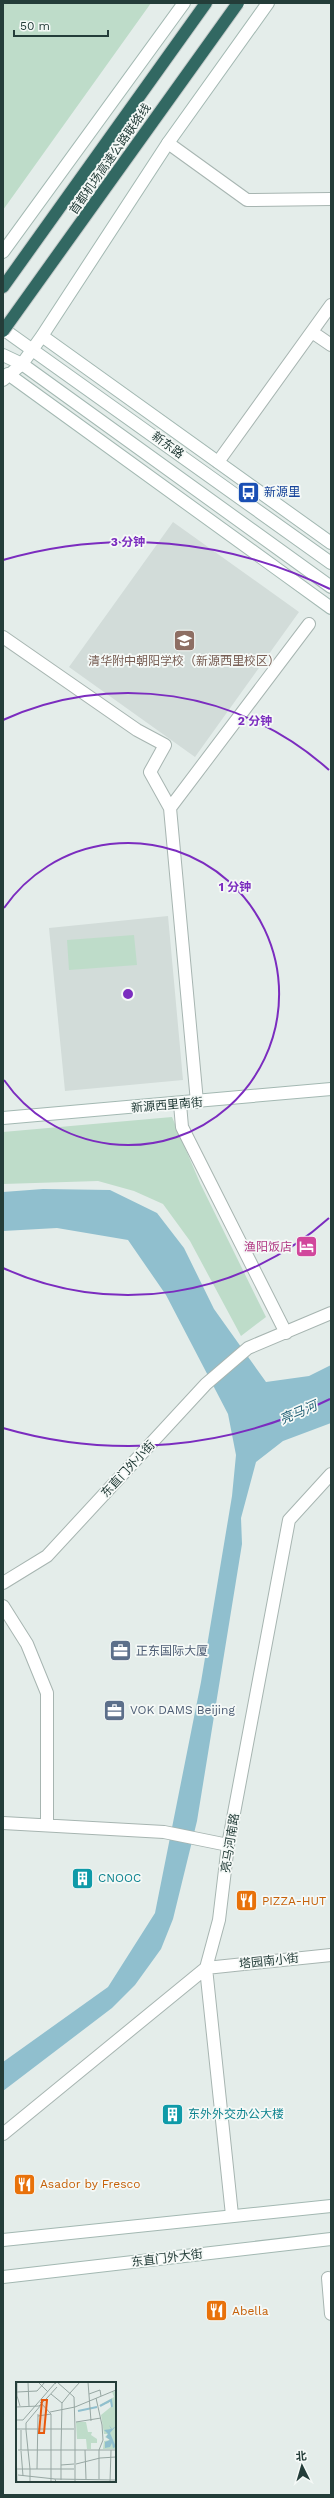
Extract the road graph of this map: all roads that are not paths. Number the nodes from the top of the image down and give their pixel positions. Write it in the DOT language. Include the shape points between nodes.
graph roads {
  1 [pos="184,3"];
  2 [pos="206,3"];
  3 [pos="238,3"];
  4 [pos="268,3"];
  5 [pos="168,143"];
  6 [pos="331,199"];
  7 [pos="3,252"];
  8 [pos="3,287"];
  9 [pos="331,305"];
  10 [pos="3,330"];
  11 [pos="312,332"];
  12 [pos="42,336"];
  13 [pos="331,345"];
  14 [pos="33,349"];
  15 [pos="3,355"];
  16 [pos="22,364"];
  17 [pos="6,377"];
  18 [pos="218,462"];
  19 [pos="331,543"];
  20 [pos="331,563"];
  21 [pos="331,588"];
  22 [pos="331,608"];
  23 [pos="309,624"];
  24 [pos="3,637"];
  25 [pos="170,808"];
  26 [pos="331,1089"];
  27 [pos="197,1102"];
  28 [pos="180,1104"];
  29 [pos="3,1118"];
  30 [pos="331,1313"];
  31 [pos="286,1333"];
  32 [pos="331,1474"];
  33 [pos="3,1583"];
  34 [pos="3,1606"];
  35 [pos="3,1823"];
  36 [pos="47,1824"];
  37 [pos="228,1845"];
  38 [pos="331,1955"];
  39 [pos="206,1968"];
  40 [pos="3,2134"];
  41 [pos="331,2206"];
  42 [pos="232,2215"];
  43 [pos="331,2239"];
  44 [pos="3,2240"];
  45 [pos="3,2277"];
  46 [pos="328,2278"];
  47 [pos="331,2314"];
  1 -- 7 [label="street"];
  2 -- 8 [label="highway, 首都机场高速公路联络线"];
  3 -- 10 [label="highway, 首都机场高速公路联络线, bridge"];
  4 -- 5 [label="street"];
  5 -- 6 [label="street" via="247,200"];
  5 -- 12 [label="street"];
  9 -- 11 [label="street"];
  10 -- 14 [label="street, 新东路"];
  11 -- 13 [label="street"];
  11 -- 18 [label="street"];
  12 -- 14 [label="street"];
  12 -- 18 [label="street"];
  14 -- 16 [label="street"];
  14 -- 20 [label="street, 新东路"];
  15 -- 16 [label="street, 新东路"];
  16 -- 17 [label="street"];
  16 -- 21 [label="street, 新东路"];
  17 -- 22 [label="street"];
  18 -- 19 [label="street"];
  23 -- 25 [label="street"];
  24 -- 25 [label="street" via="137,730 165,746 150,772"];
  25 -- 27 [label="street"];
  26 -- 27 [label="street, 新源西里南街"];
  27 -- 28 [label="street, 新源西里南街"];
  28 -- 29 [label="street, 新源西里南街"];
  28 -- 31 [label="street" via="182,1127"];
  30 -- 31 [label="street"];
  31 -- 33 [label="street, 东直门外小街" via="248,1348 206,1384 47,1556"];
  32 -- 37 [label="street, 亮马河南路" via="289,1520"];
  34 -- 36 [label="street" via="27,1644 46,1693"];
  35 -- 36 [label="street"];
  36 -- 37 [label="street" via="164,1832"];
  37 -- 39 [label="street, 亮马河南路" via="219,1920"];
  38 -- 39 [label="street, 塔园南小街"];
  39 -- 40 [label="street"];
  39 -- 42 [label="street"];
  41 -- 42 [label="street"];
  42 -- 44 [label="street"];
  43 -- 45 [label="street, 东直门外大街"];
  46 -- 47 [label="street"];
}
